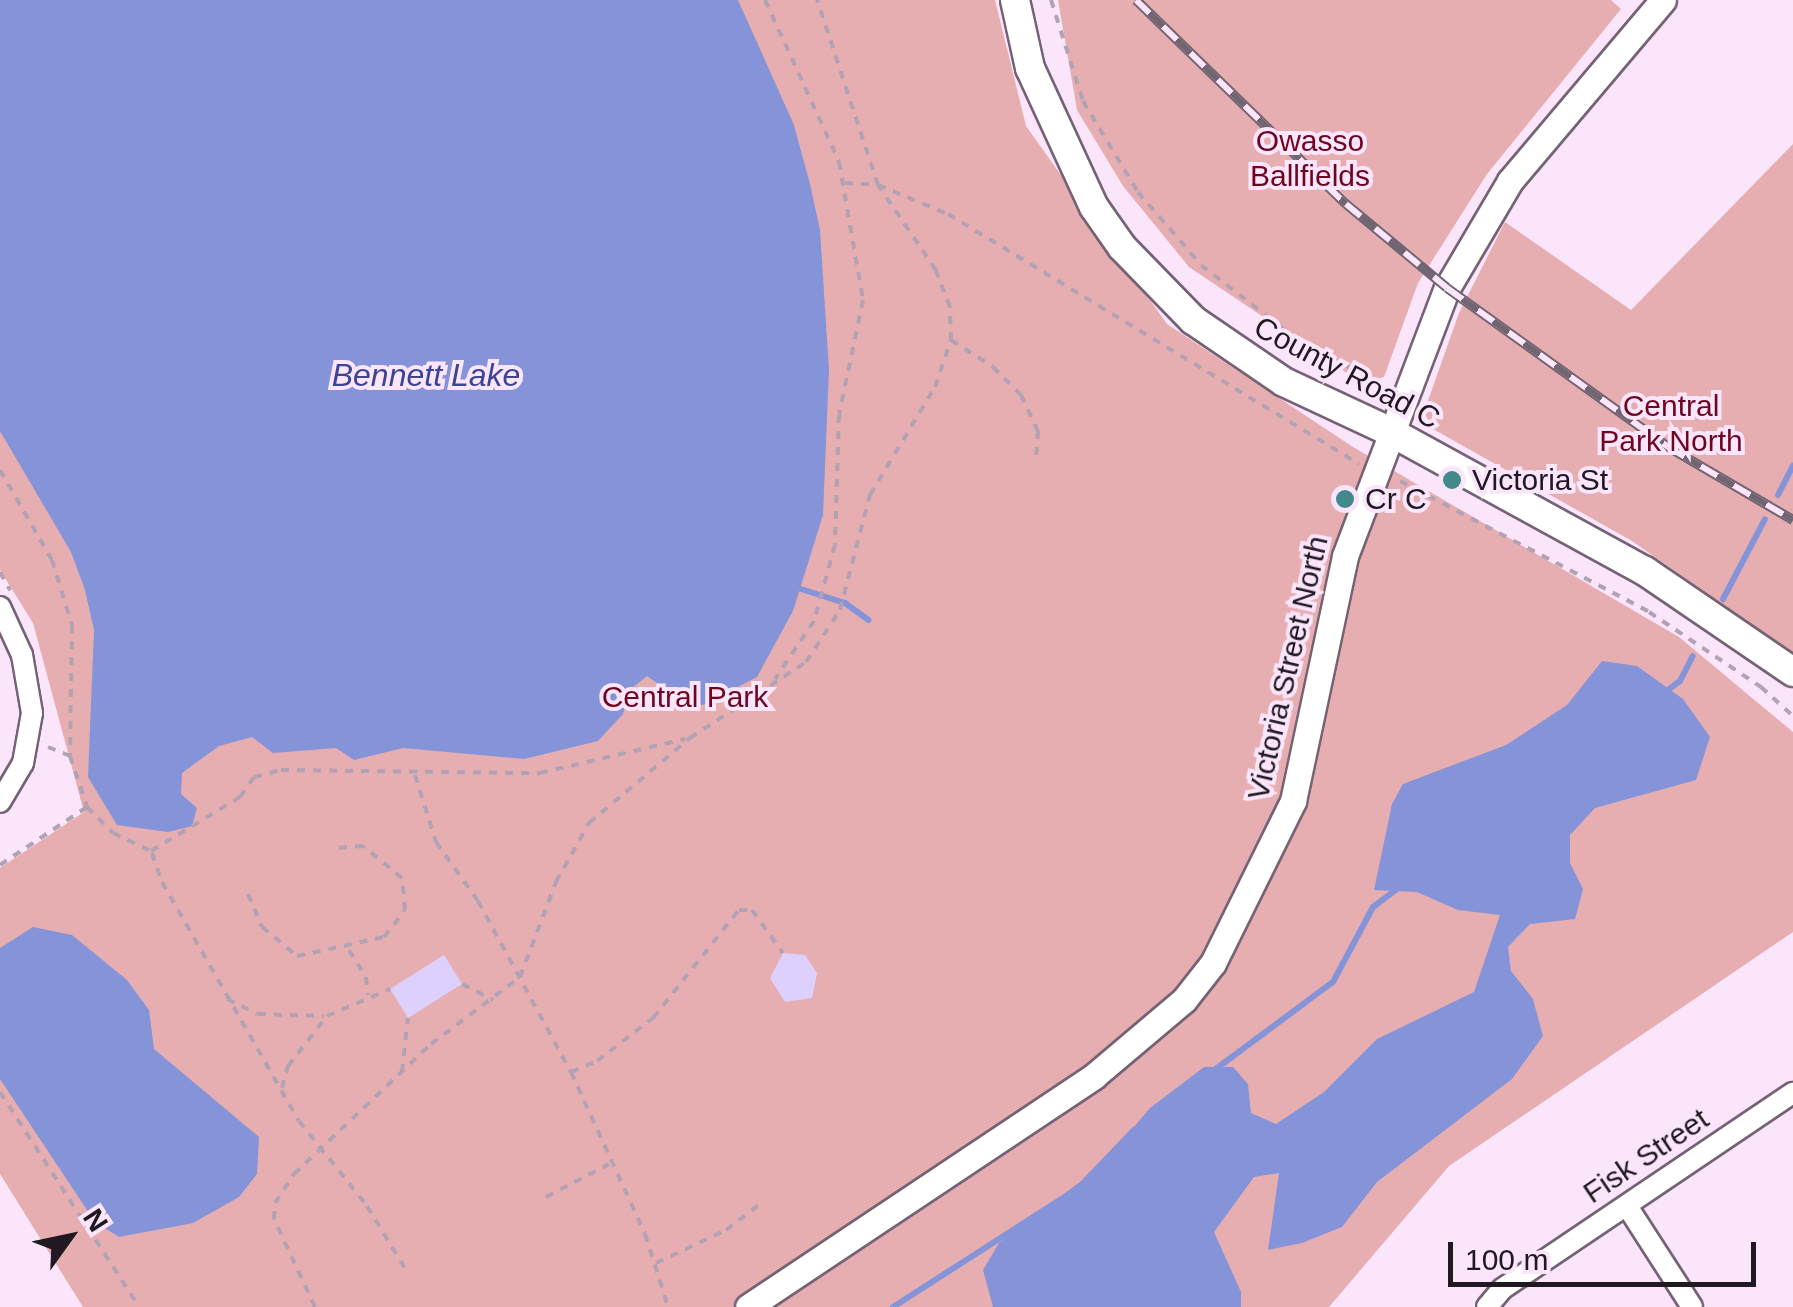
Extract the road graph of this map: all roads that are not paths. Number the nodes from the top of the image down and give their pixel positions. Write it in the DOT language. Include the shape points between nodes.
graph roads {
  1 [pos="1016,0"];
  2 [pos="1663,0"];
  3 [pos="1390,430"];
  4 [pos="0,607"];
  5 [pos="1793,672"];
  6 [pos="0,802"];
  7 [pos="1793,1093"];
  8 [pos="1626,1206"];
  9 [pos="748,1307"];
  10 [pos="1487,1307"];
  11 [pos="1692,1307"];
  1 -- 3 [label="main road, County Road C" via="1030,68 1061,144 1122,247 1230,349 1284,382"];
  2 -- 3 [label="street, Victoria Street North" via="1586,83 1482,223 1447,288"];
  3 -- 5 [label="main road, County Road C" via="1645,571"];
  3 -- 9 [label="street, Victoria Street North" via="1329,616 1293,801 1213,963 1184,1000 1094,1076"];
  4 -- 6 [label="street" via="22,656 32,713 23,763"];
  7 -- 8 [label="street, Fisk Street"];
  8 -- 10 [label="street, Fisk Street" via="1502,1289"];
  8 -- 11 [label="street"];
}
